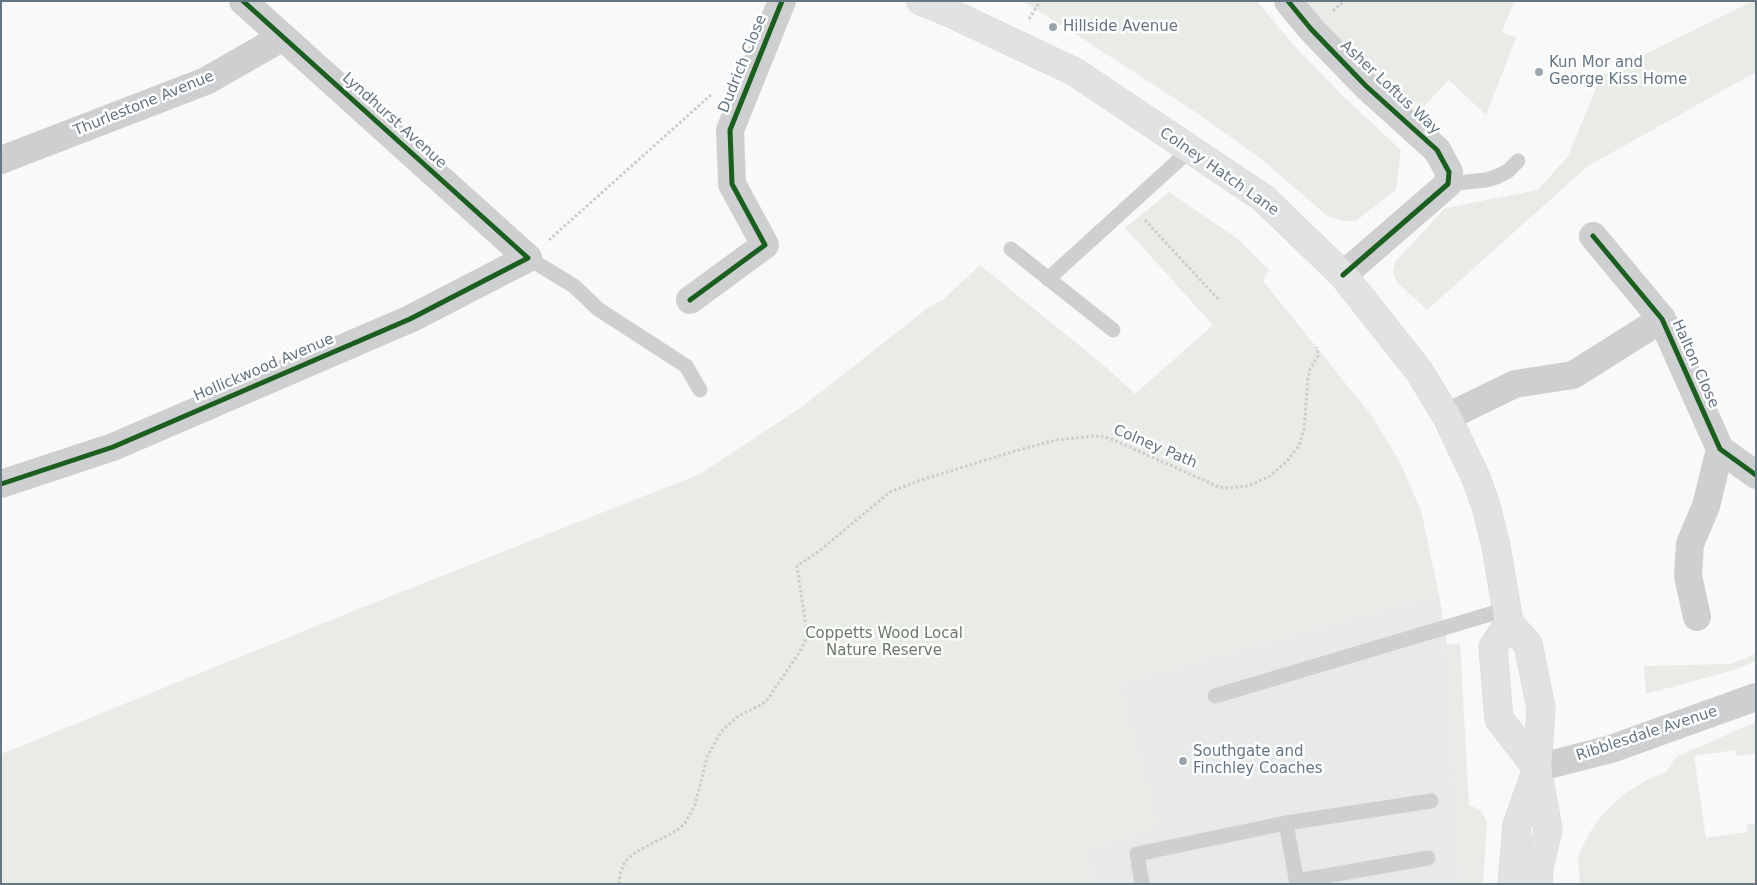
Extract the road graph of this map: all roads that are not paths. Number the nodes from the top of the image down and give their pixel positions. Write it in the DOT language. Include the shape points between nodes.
graph roads {
  1 [pos="243,1"];
  2 [pos="782,1"];
  3 [pos="921,1"];
  4 [pos="1288,1"];
  5 [pos="283,37"];
  6 [pos="1190,150"];
  7 [pos="1,160"];
  8 [pos="1518,161"];
  9 [pos="1448,184"];
  10 [pos="1593,236"];
  11 [pos="1011,250"];
  12 [pos="528,258"];
  13 [pos="1343,275"];
  14 [pos="1048,278"];
  15 [pos="690,300"];
  16 [pos="1662,319"];
  17 [pos="1113,330"];
  18 [pos="700,390"];
  19 [pos="1447,417"];
  20 [pos="1720,449"];
  21 [pos="1756,475"];
  22 [pos="1,484"];
  23 [pos="1508,616"];
  24 [pos="1697,617"];
  25 [pos="1215,696"];
  26 [pos="1756,697"];
  27 [pos="1537,768"];
  28 [pos="1431,801"];
  29 [pos="1286,823"];
  30 [pos="1428,858"];
  31 [pos="1297,882"];
  32 [pos="1142,884"];
  33 [pos="1512,884"];
  34 [pos="1538,884"];
  1 -- 5 [label="street, Lyndhurst Avenue"];
  2 -- 15 [label="street, Dudrich Close" via="730,130 732,184 765,245"];
  3 -- 6 [label="main road, Colney Hatch Lane" via="1075,72"];
  4 -- 9 [label="street, Asher Loftus Way" via="1366,86 1437,150 1449,172"];
  5 -- 7 [label="street, Thurlestone Avenue" via="206,81"];
  5 -- 12 [label="street, Lyndhurst Avenue"];
  6 -- 13 [label="main road, Colney Hatch Lane" via="1269,203"];
  6 -- 14 [label="lane"];
  8 -- 9 [label="lane" via="1496,177"];
  9 -- 13 [label="street"];
  10 -- 16 [label="street, Halton Close"];
  11 -- 14 [label="lane"];
  12 -- 18 [label="lane" via="574,286 598,309 686,366"];
  12 -- 22 [label="street, Hollickwood Avenue" via="410,319 113,447"];
  13 -- 19 [label="main road, Colney Hatch Lane" via="1419,371"];
  14 -- 17 [label="lane"];
  16 -- 19 [label="street, Halton Close" via="1573,375 1516,384"];
  16 -- 20 [label="street, Halton Close"];
  19 -- 23 [label="main road, Colney Hatch Lane" via="1486,506"];
  20 -- 21 [label="street"];
  20 -- 24 [label="street" via="1706,506 1690,544 1688,576"];
  23 -- 25 [label="lane"];
  23 -- 27 [label="main road" via="1528,644 1541,708"];
  23 -- 27 [label="main road" via="1493,647 1499,719"];
  26 -- 27 [label="street, Ribblesdale Avenue" via="1611,748"];
  27 -- 33 [label="main road" via="1517,825"];
  27 -- 34 [label="main road" via="1548,829"];
  28 -- 29 [label="lane"];
  29 -- 31 [label="lane"];
  29 -- 32 [label="lane" via="1137,854"];
  30 -- 31 [label="lane"];
}
